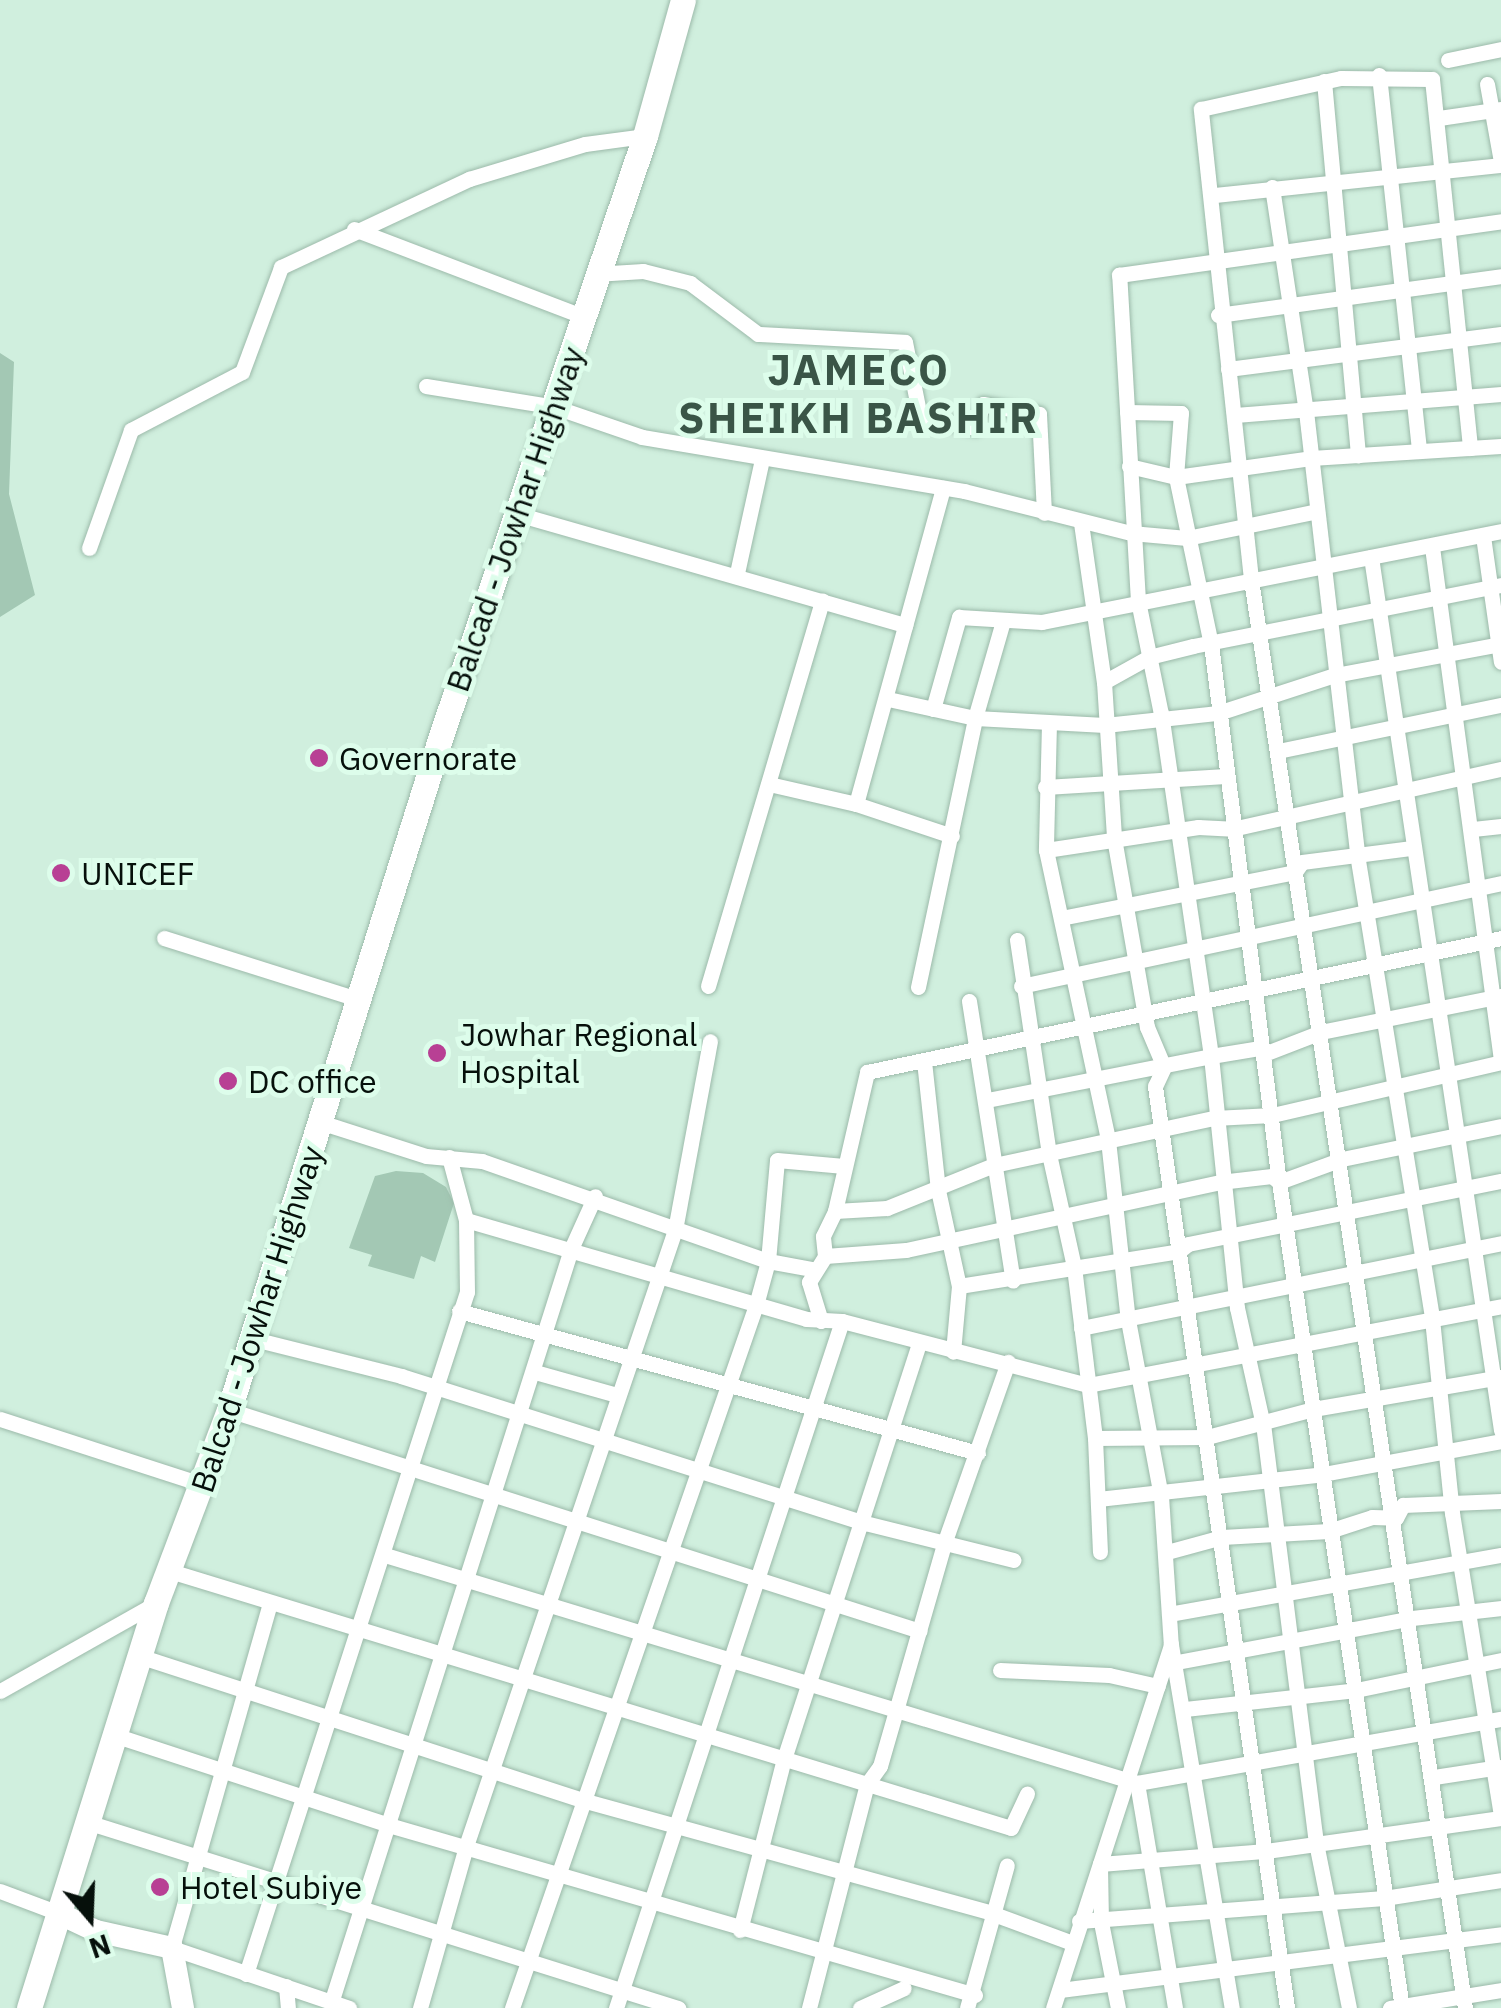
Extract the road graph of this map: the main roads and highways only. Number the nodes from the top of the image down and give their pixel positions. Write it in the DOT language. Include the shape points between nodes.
graph roads {
  1 [pos="683,0"];
  2 [pos="29,2008"];
  1 -- 2 [label="main road, Balcad - Jowhar Highway" via="645,136 514,513 230,1410 156,1604"];
}
